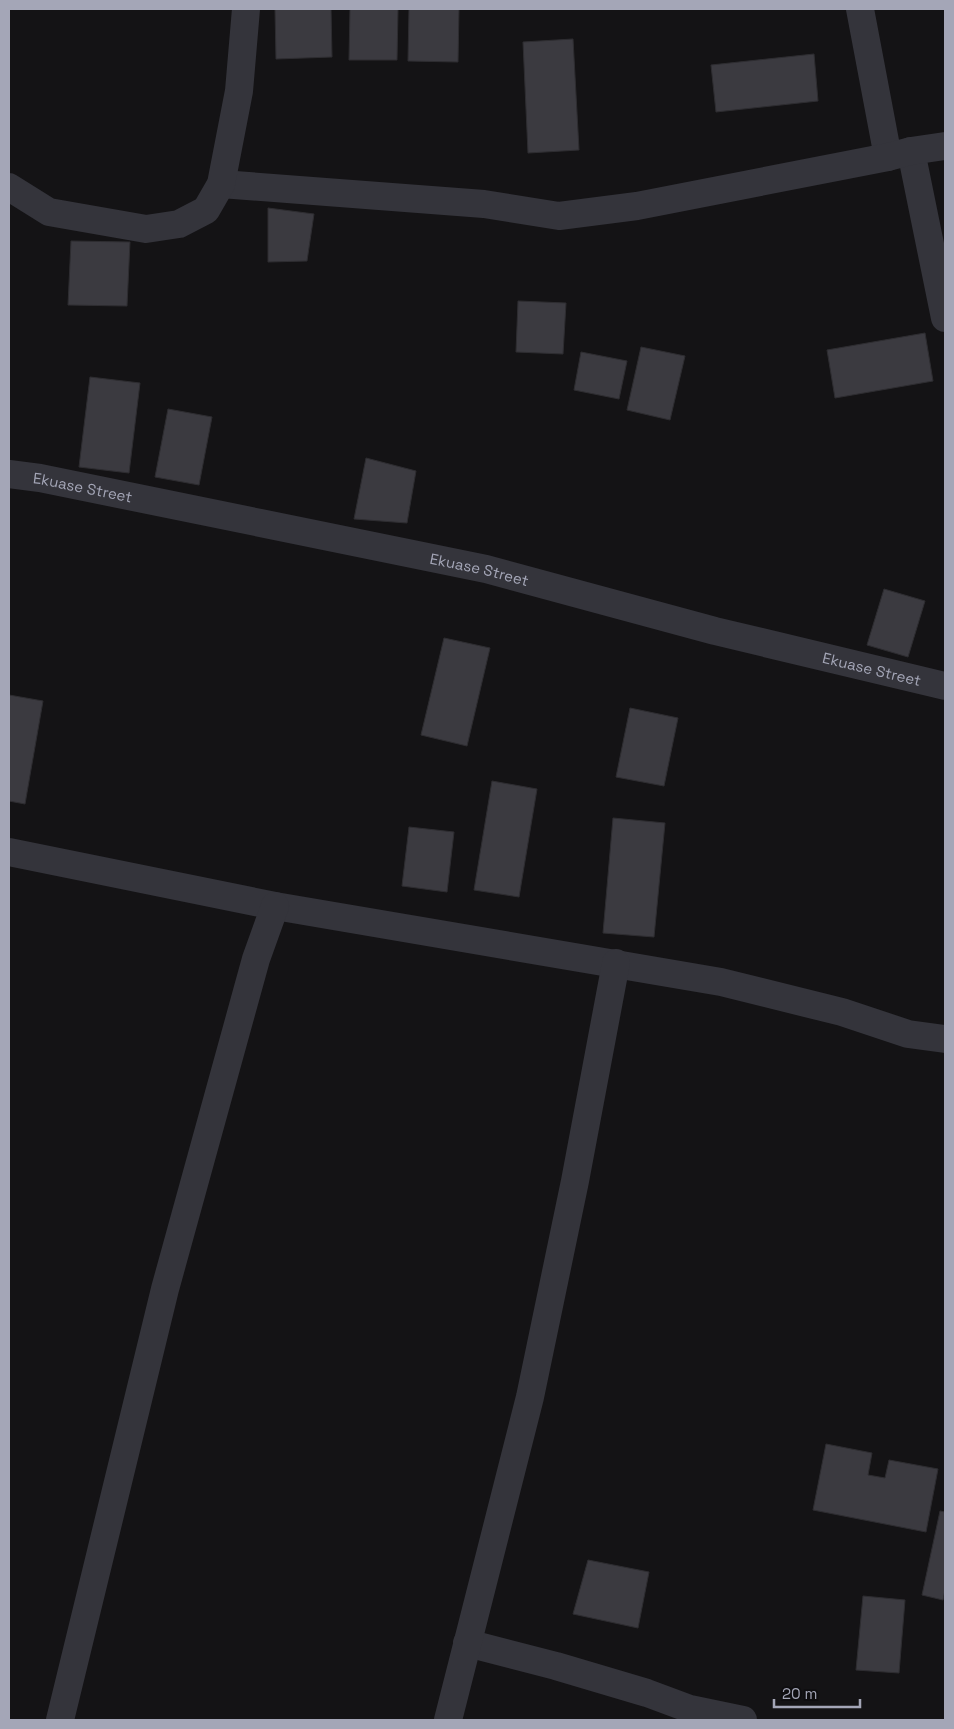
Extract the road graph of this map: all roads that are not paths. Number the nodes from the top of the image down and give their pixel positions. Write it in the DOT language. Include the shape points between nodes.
graph roads {
  1 [pos="246,9"];
  2 [pos="860,9"];
  3 [pos="945,146"];
  4 [pos="899,154"];
  5 [pos="221,184"];
  6 [pos="9,187"];
  7 [pos="945,318"];
  8 [pos="9,474"];
  9 [pos="945,686"];
  10 [pos="9,852"];
  11 [pos="275,906"];
  12 [pos="616,963"];
  13 [pos="945,1039"];
  14 [pos="467,1643"];
  15 [pos="60,1720"];
  16 [pos="448,1720"];
  17 [pos="743,1720"];
  1 -- 5 [label="street" via="239,92"];
  2 -- 4 [label="street"];
  3 -- 4 [label="street"];
  4 -- 5 [label="street" via="637,206 559,216 484,204"];
  4 -- 7 [label="street"];
  5 -- 6 [label="street" via="206,210 178,224 146,229 49,212"];
  8 -- 9 [label="street, Ekuase Street" via="486,569 715,631"];
  10 -- 11 [label="street"];
  11 -- 12 [label="street"];
  11 -- 15 [label="street" via="256,959 166,1289"];
  12 -- 13 [label="street" via="721,982 842,1012 908,1034"];
  12 -- 14 [label="street" via="530,1396"];
  14 -- 16 [label="street"];
  14 -- 17 [label="street" via="556,1666 690,1709"];
}
